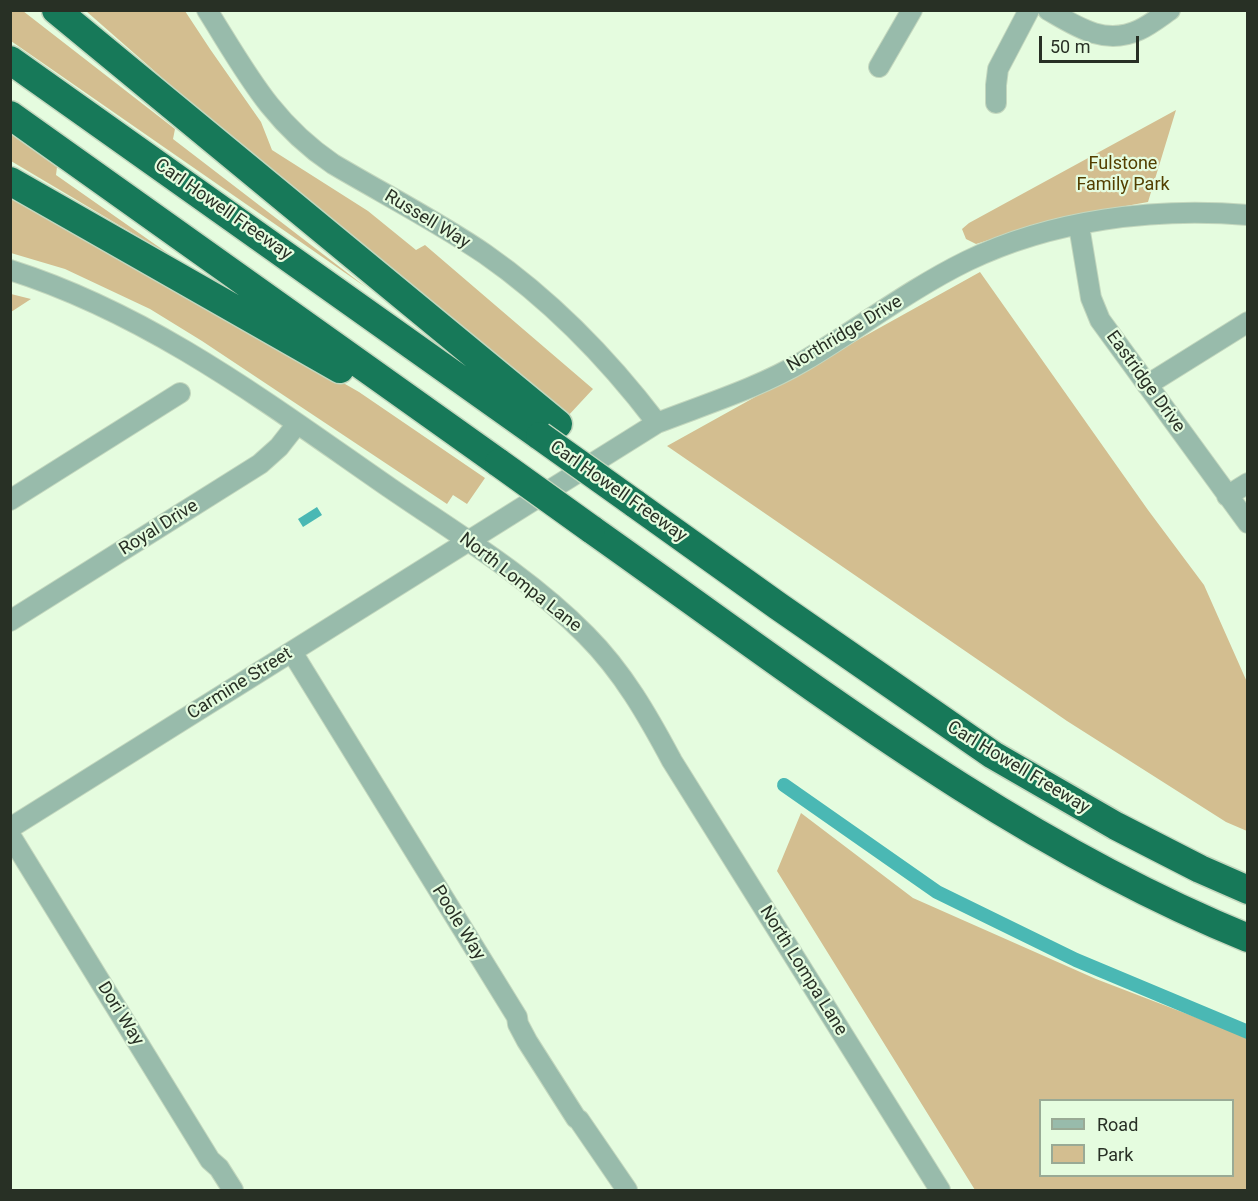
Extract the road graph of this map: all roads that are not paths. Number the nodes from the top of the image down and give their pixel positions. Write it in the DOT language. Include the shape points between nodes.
graph roads {
  1 [pos="56,10"];
  2 [pos="207,10"];
  3 [pos="912,10"];
  4 [pos="1029,10"];
  5 [pos="1048,10"];
  6 [pos="1170,10"];
  7 [pos="10,60"];
  8 [pos="879,67"];
  9 [pos="996,102"];
  10 [pos="10,115"];
  11 [pos="10,182"];
  12 [pos="1248,215"];
  13 [pos="1078,226"];
  14 [pos="10,270"];
  15 [pos="1248,322"];
  16 [pos="1147,385"];
  17 [pos="180,393"];
  18 [pos="657,423"];
  19 [pos="297,424"];
  20 [pos="549,430"];
  21 [pos="499,463"];
  22 [pos="1248,483"];
  23 [pos="1227,496"];
  24 [pos="10,500"];
  25 [pos="1248,523"];
  26 [pos="469,541"];
  27 [pos="10,621"];
  28 [pos="292,652"];
  29 [pos="10,828"];
  30 [pos="10,835"];
  31 [pos="1248,890"];
  32 [pos="1248,938"];
  33 [pos="233,1191"];
  34 [pos="627,1191"];
  35 [pos="940,1191"];
  1 -- 20 [label="highway"];
  2 -- 18 [label="street, Russell Way" via="270,108 292,133 333,164 509,272 611,367"];
  3 -- 8 [label="street"];
  4 -- 9 [label="street" via="999,69"];
  5 -- 6 [label="street" via="1096,36 1138,31"];
  7 -- 20 [label="highway, Carl Howell Freeway"];
  10 -- 21 [label="highway"];
  11 -- 21 [label="highway"];
  12 -- 13 [label="street, Northridge Drive" via="1169,213"];
  13 -- 16 [label="street, Eastridge Drive" via="1091,298 1100,320"];
  13 -- 18 [label="street, Northridge Drive" via="1008,245 968,261 768,380"];
  14 -- 19 [label="street, North Lompa Lane" via="137,323"];
  15 -- 16 [label="street"];
  16 -- 23 [label="street, Eastridge Drive"];
  17 -- 24 [label="street"];
  18 -- 26 [label="street, Northridge Drive"];
  19 -- 26 [label="street, North Lompa Lane"];
  19 -- 27 [label="street, Royal Drive" via="260,464"];
  20 -- 31 [label="highway, Carl Howell Freeway" via="639,499 671,530 993,755 1116,826"];
  21 -- 32 [label="highway, bridge" via="976,798 1100,868"];
  22 -- 23 [label="street"];
  23 -- 25 [label="street, Eastridge Drive"];
  26 -- 28 [label="street, Carmine Street"];
  26 -- 35 [label="street, North Lompa Lane" via="566,615 629,686 672,762"];
  28 -- 29 [label="street, Carmine Street"];
  28 -- 34 [label="street, Poole Way" via="517,1017 533,1050"];
  30 -- 33 [label="street, Dori Way" via="210,1160"];
}
